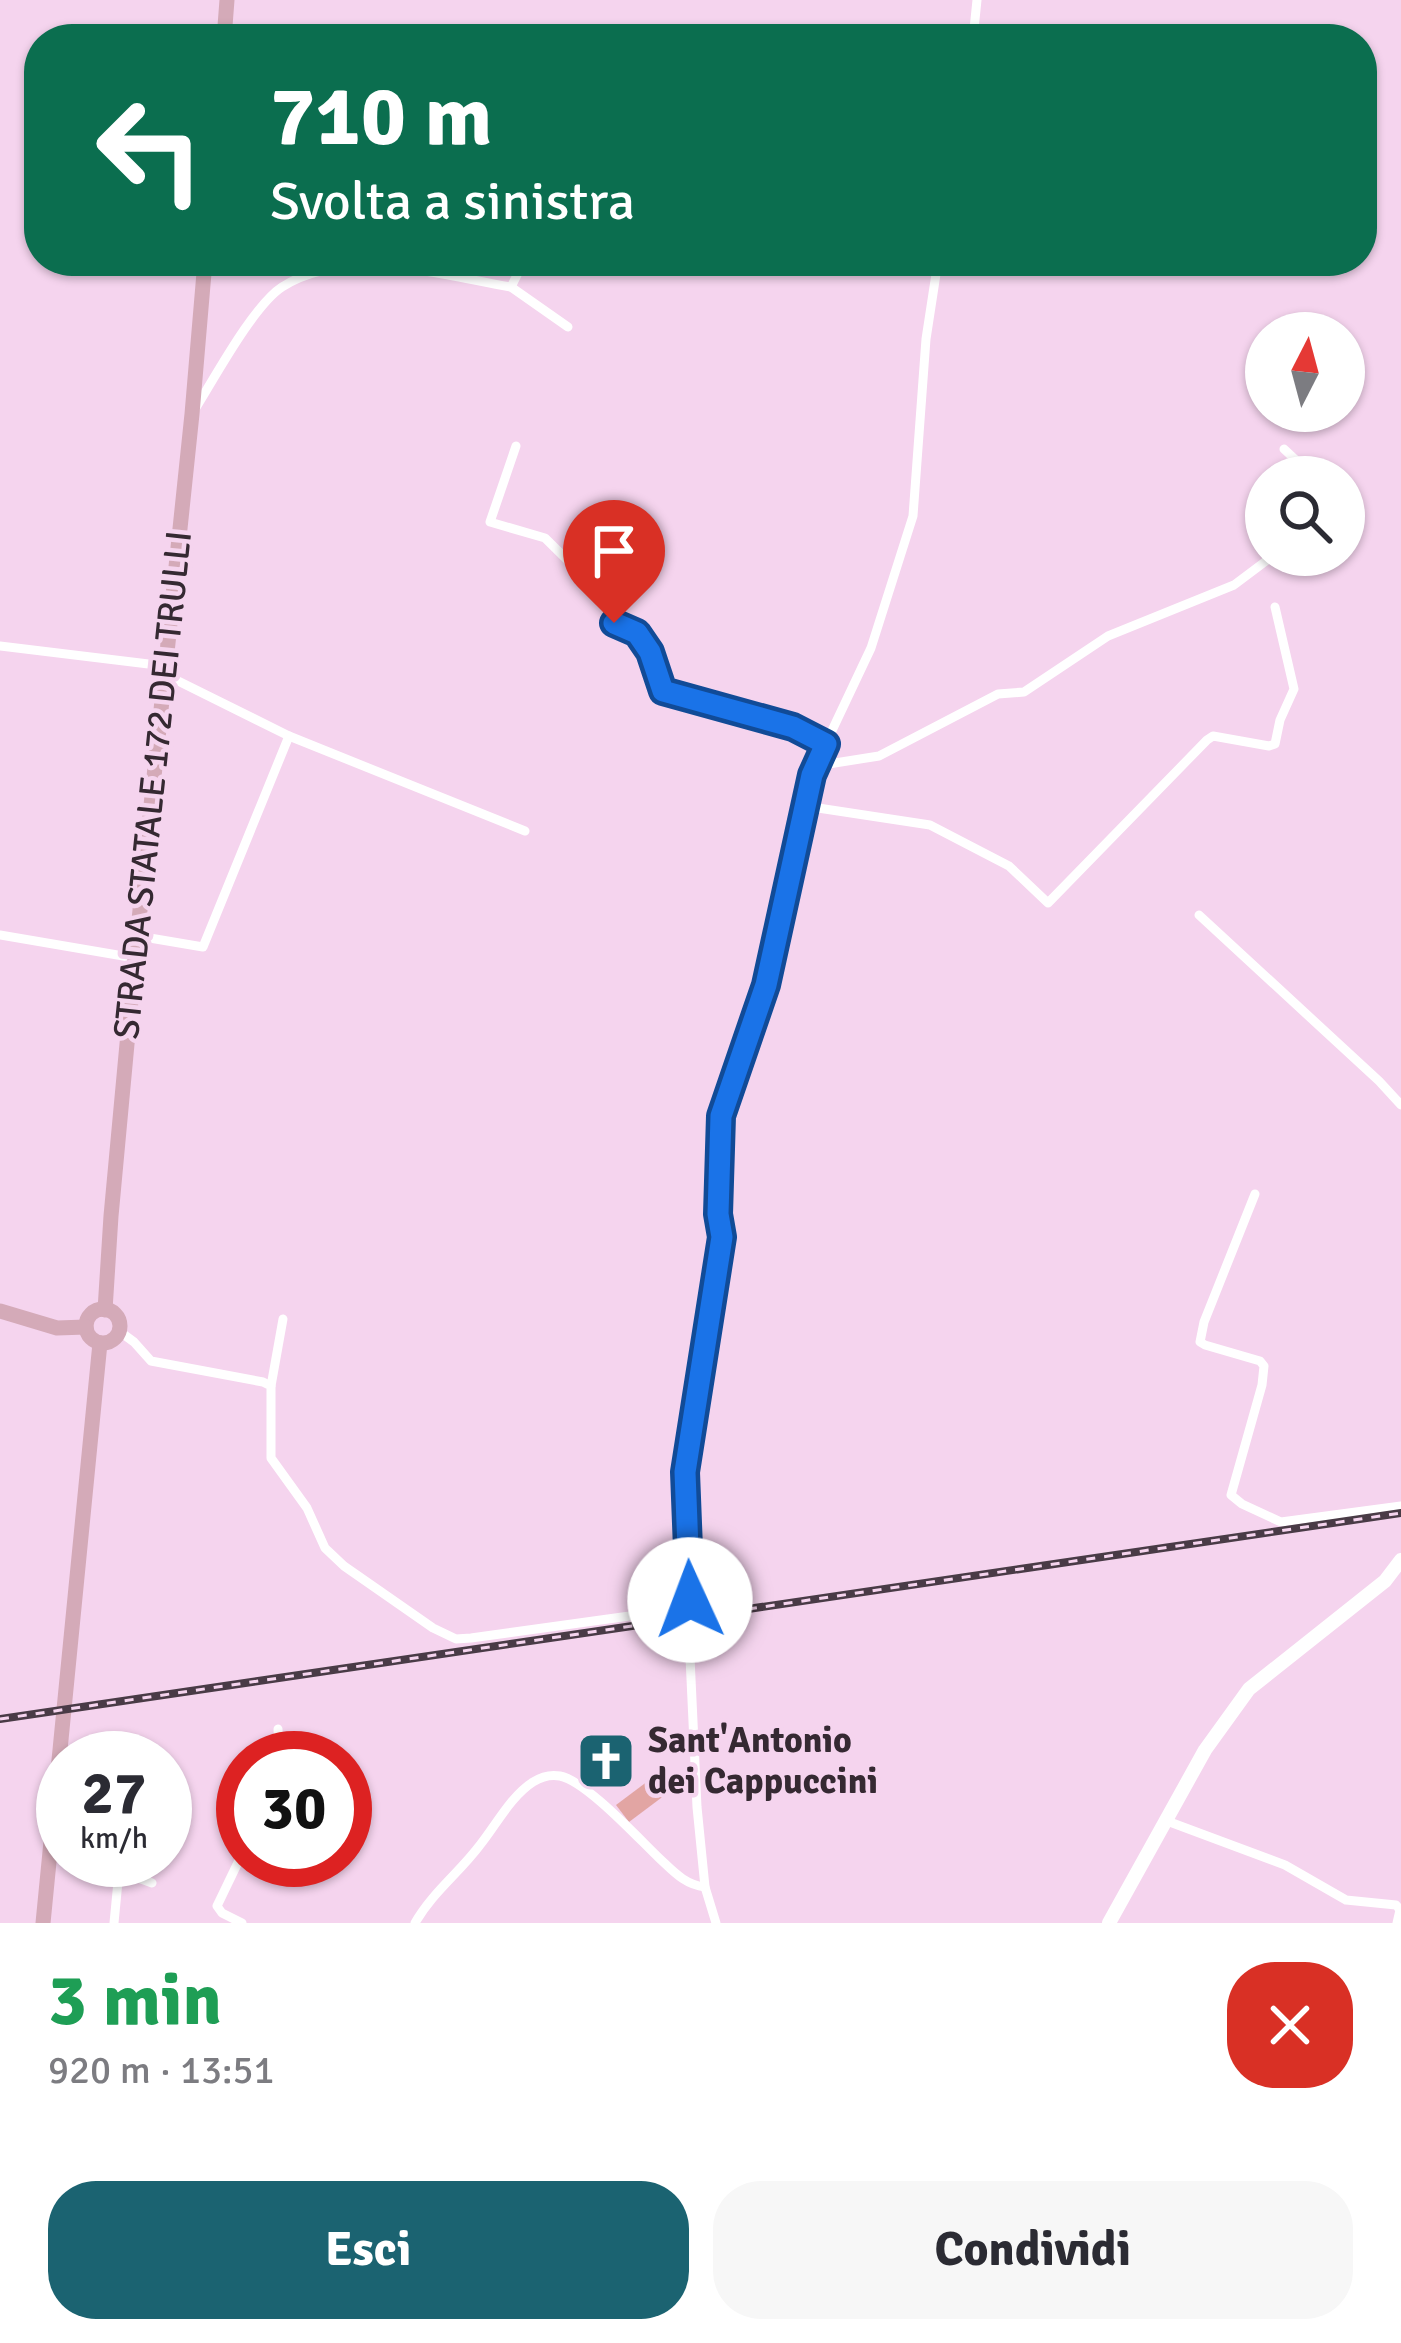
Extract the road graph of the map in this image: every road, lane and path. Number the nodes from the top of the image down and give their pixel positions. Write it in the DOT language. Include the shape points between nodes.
graph roads {
  1 [pos="204,276"];
  2 [pos="307,276"];
  3 [pos="448,276"];
  4 [pos="516,276"];
  5 [pos="936,276"];
  6 [pos="511,287"];
  7 [pos="568,327"];
  8 [pos="192,414"];
  9 [pos="516,446"];
  10 [pos="1284,449"];
  11 [pos="1292,456"];
  12 [pos="1246,576"];
  13 [pos="1274,608"];
  14 [pos="0,646"];
  15 [pos="165,670"];
  16 [pos="289,736"];
  17 [pos="826,744"];
  18 [pos="815,766"];
  19 [pos="805,806"];
  20 [pos="526,831"];
  21 [pos="1199,915"];
  22 [pos="0,935"];
  23 [pos="138,936"];
  24 [pos="136,958"];
  25 [pos="1401,1105"];
  26 [pos="1255,1194"];
  27 [pos="105,1310"];
  28 [pos="0,1311"];
  29 [pos="283,1319"];
  30 [pos="86,1327"];
  31 [pos="119,1331"];
  32 [pos="100,1343"];
  33 [pos="271,1386"];
  34 [pos="1401,1506"];
  35 [pos="1401,1560"];
  36 [pos="1385,1581"];
  37 [pos="1401,1589"];
  38 [pos="644,1614"];
  39 [pos="1167,1821"];
  40 [pos="117,1887"];
  41 [pos="226,1887"];
  42 [pos="705,1887"];
  43 [pos="43,1923"];
  44 [pos="114,1923"];
  45 [pos="242,1923"];
  46 [pos="415,1923"];
  47 [pos="716,1923"];
  48 [pos="1109,1923"];
  49 [pos="1397,1923"];
  1 -- 8 [label="main road, STRADA STATALE 172 DEI TRULLI"];
  2 -- 8 [label="street" via="279,289 247,326"];
  3 -- 6 [label="street"];
  4 -- 6 [label="street"];
  5 -- 17 [label="street" via="913,516 871,648"];
  6 -- 7 [label="street"];
  8 -- 15 [label="main road, STRADA STATALE 172 DEI TRULLI"];
  9 -- 17 [label="street" via="490,522 544,538 614,605 614,623 637,633 663,691"];
  10 -- 11 [label="street"];
  12 -- 18 [label="street" via="1108,635 1024,692 998,694 879,756"];
  13 -- 19 [label="street" via="1294,689 1275,743 1207,740 1048,903 1009,866 930,824"];
  14 -- 15 [label="street"];
  15 -- 16 [label="street"];
  15 -- 23 [label="main road, STRADA STATALE 172 DEI TRULLI"];
  16 -- 20 [label="street"];
  16 -- 23 [label="street" via="202,947"];
  17 -- 18 [label="street"];
  18 -- 19 [label="street"];
  19 -- 38 [label="street" via="766,985 721,1116 722,1237 685,1472 690,1600"];
  21 -- 25 [label="street"];
  22 -- 24 [label="street"];
  23 -- 24 [label="main road, STRADA STATALE 172 DEI TRULLI"];
  24 -- 27 [label="main road, STRADA STATALE 172 DEI TRULLI"];
  26 -- 34 [label="street" via="1200,1338 1264,1366 1231,1495 1281,1522"];
  27 -- 30 [label="main road"];
  27 -- 31 [label="main road"];
  28 -- 30 [label="main road" via="57,1328"];
  29 -- 33 [label="street"];
  30 -- 32 [label="main road"];
  31 -- 32 [label="main road"];
  31 -- 33 [label="street" via="151,1361"];
  32 -- 43 [label="main road"];
  33 -- 38 [label="street" via="271,1458 325,1548 433,1628 456,1639"];
  35 -- 36 [label="street"];
  36 -- 37 [label="street"];
  36 -- 39 [label="street" via="1249,1690"];
  38 -- 42 [label="street" via="654,1635 689,1636"];
  39 -- 48 [label="street"];
  39 -- 49 [label="street" via="1285,1865 1346,1900 1396,1905"];
  40 -- 44 [label="street"];
  41 -- 45 [label="street" via="217,1906"];
  42 -- 46 [label="street" via="678,1876 572,1781 548,1775 522,1791"];
  42 -- 47 [label="street"];
}
